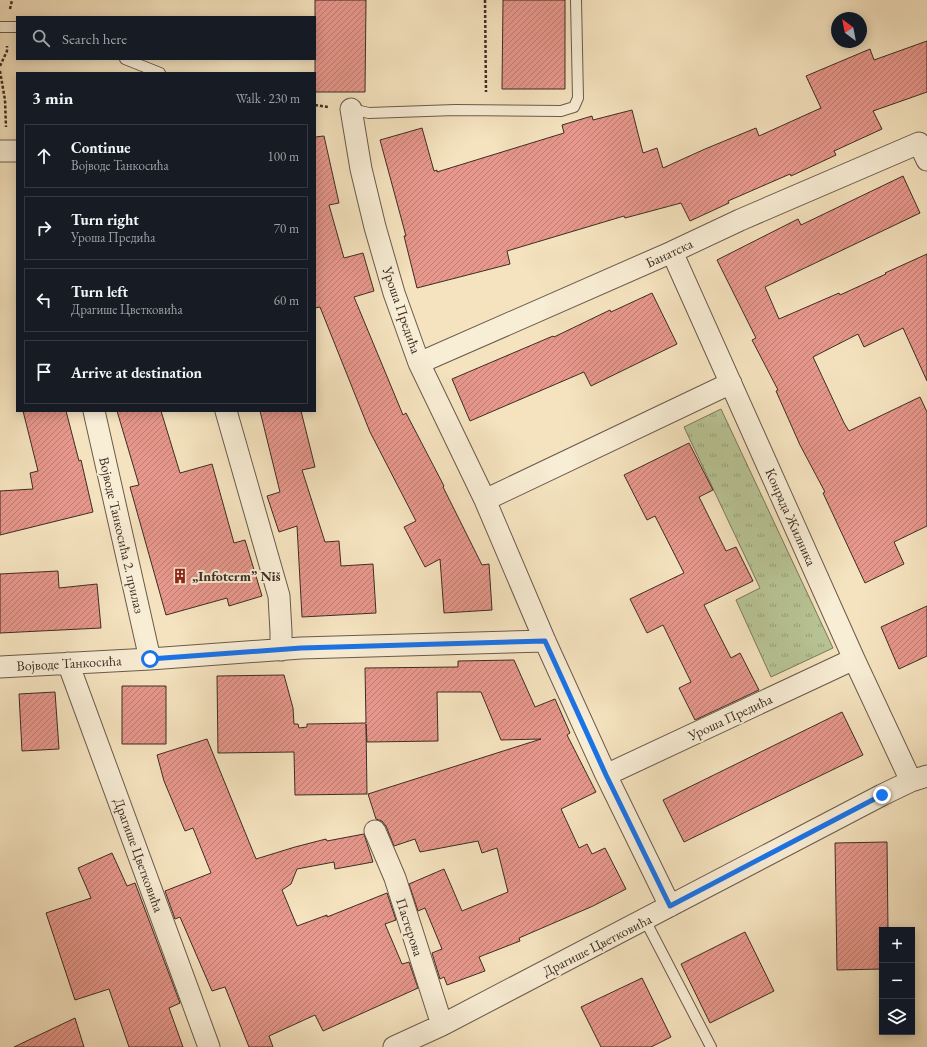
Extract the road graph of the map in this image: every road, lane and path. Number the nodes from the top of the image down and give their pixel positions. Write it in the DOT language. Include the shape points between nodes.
graph roads {
  1 [pos="485,0"];
  2 [pos="576,0"];
  3 [pos="0,27"];
  4 [pos="16,27"];
  5 [pos="128,60"];
  6 [pos="0,71"];
  7 [pos="158,72"];
  8 [pos="350,110"];
  9 [pos="486,111"];
  10 [pos="6,151"];
  11 [pos="923,151"];
  12 [pos="672,252"];
  13 [pos="420,363"];
  14 [pos="731,383"];
  15 [pos="94,412"];
  16 [pos="226,412"];
  17 [pos="485,500"];
  18 [pos="545,641"];
  19 [pos="281,650"];
  20 [pos="150,659"];
  21 [pos="854,659"];
  22 [pos="68,663"];
  23 [pos="0,667"];
  24 [pos="606,775"];
  25 [pos="919,778"];
  26 [pos="376,831"];
  27 [pos="670,906"];
  28 [pos="645,920"];
  29 [pos="434,1034"];
  30 [pos="209,1047"];
  31 [pos="394,1047"];
  32 [pos="711,1047"];
  1 -- 9 [label="path"];
  2 -- 9 [label="lane" via="578,98 574,107 561,111"];
  3 -- 4 [label="lane"];
  5 -- 7 [label="lane"];
  6 -- 10 [label="path" via="5,100"];
  8 -- 9 [label="lane" via="369,113"];
  8 -- 13 [label="street, Уроша Предића" via="374,227 394,293"];
  11 -- 12 [label="street, Банатска" via="740,220"];
  12 -- 13 [label="street, Банатска"];
  12 -- 14 [label="street, Конрада Жилника"];
  13 -- 17 [label="street, Уроша Предића"];
  14 -- 17 [label="street"];
  14 -- 21 [label="street, Конрада Жилника"];
  15 -- 20 [label="street, Војводе Танкосића 2. прилаз"];
  16 -- 19 [label="street" via="279,596"];
  17 -- 18 [label="street, Уроша Предића"];
  18 -- 19 [label="street, Војводе Танкосића"];
  18 -- 24 [label="street, Уроша Предића"];
  19 -- 20 [label="street, Војводе Танкосића"];
  20 -- 22 [label="street, Војводе Танкосића"];
  21 -- 24 [label="street, Уроша Предића"];
  21 -- 25 [label="street, Конрада Жилника"];
  22 -- 23 [label="street, Војводе Танкосића"];
  22 -- 30 [label="street, Драгише Цветковића"];
  24 -- 27 [label="street, Уроша Предића"];
  25 -- 27 [label="street, Драгише Цветковића"];
  26 -- 29 [label="street, Пастерова" via="395,878"];
  27 -- 28 [label="street, Драгише Цветковића"];
  28 -- 29 [label="street, Драгише Цветковића"];
  28 -- 32 [label="lane"];
  29 -- 31 [label="street, Драгише Цветковића"];
}
